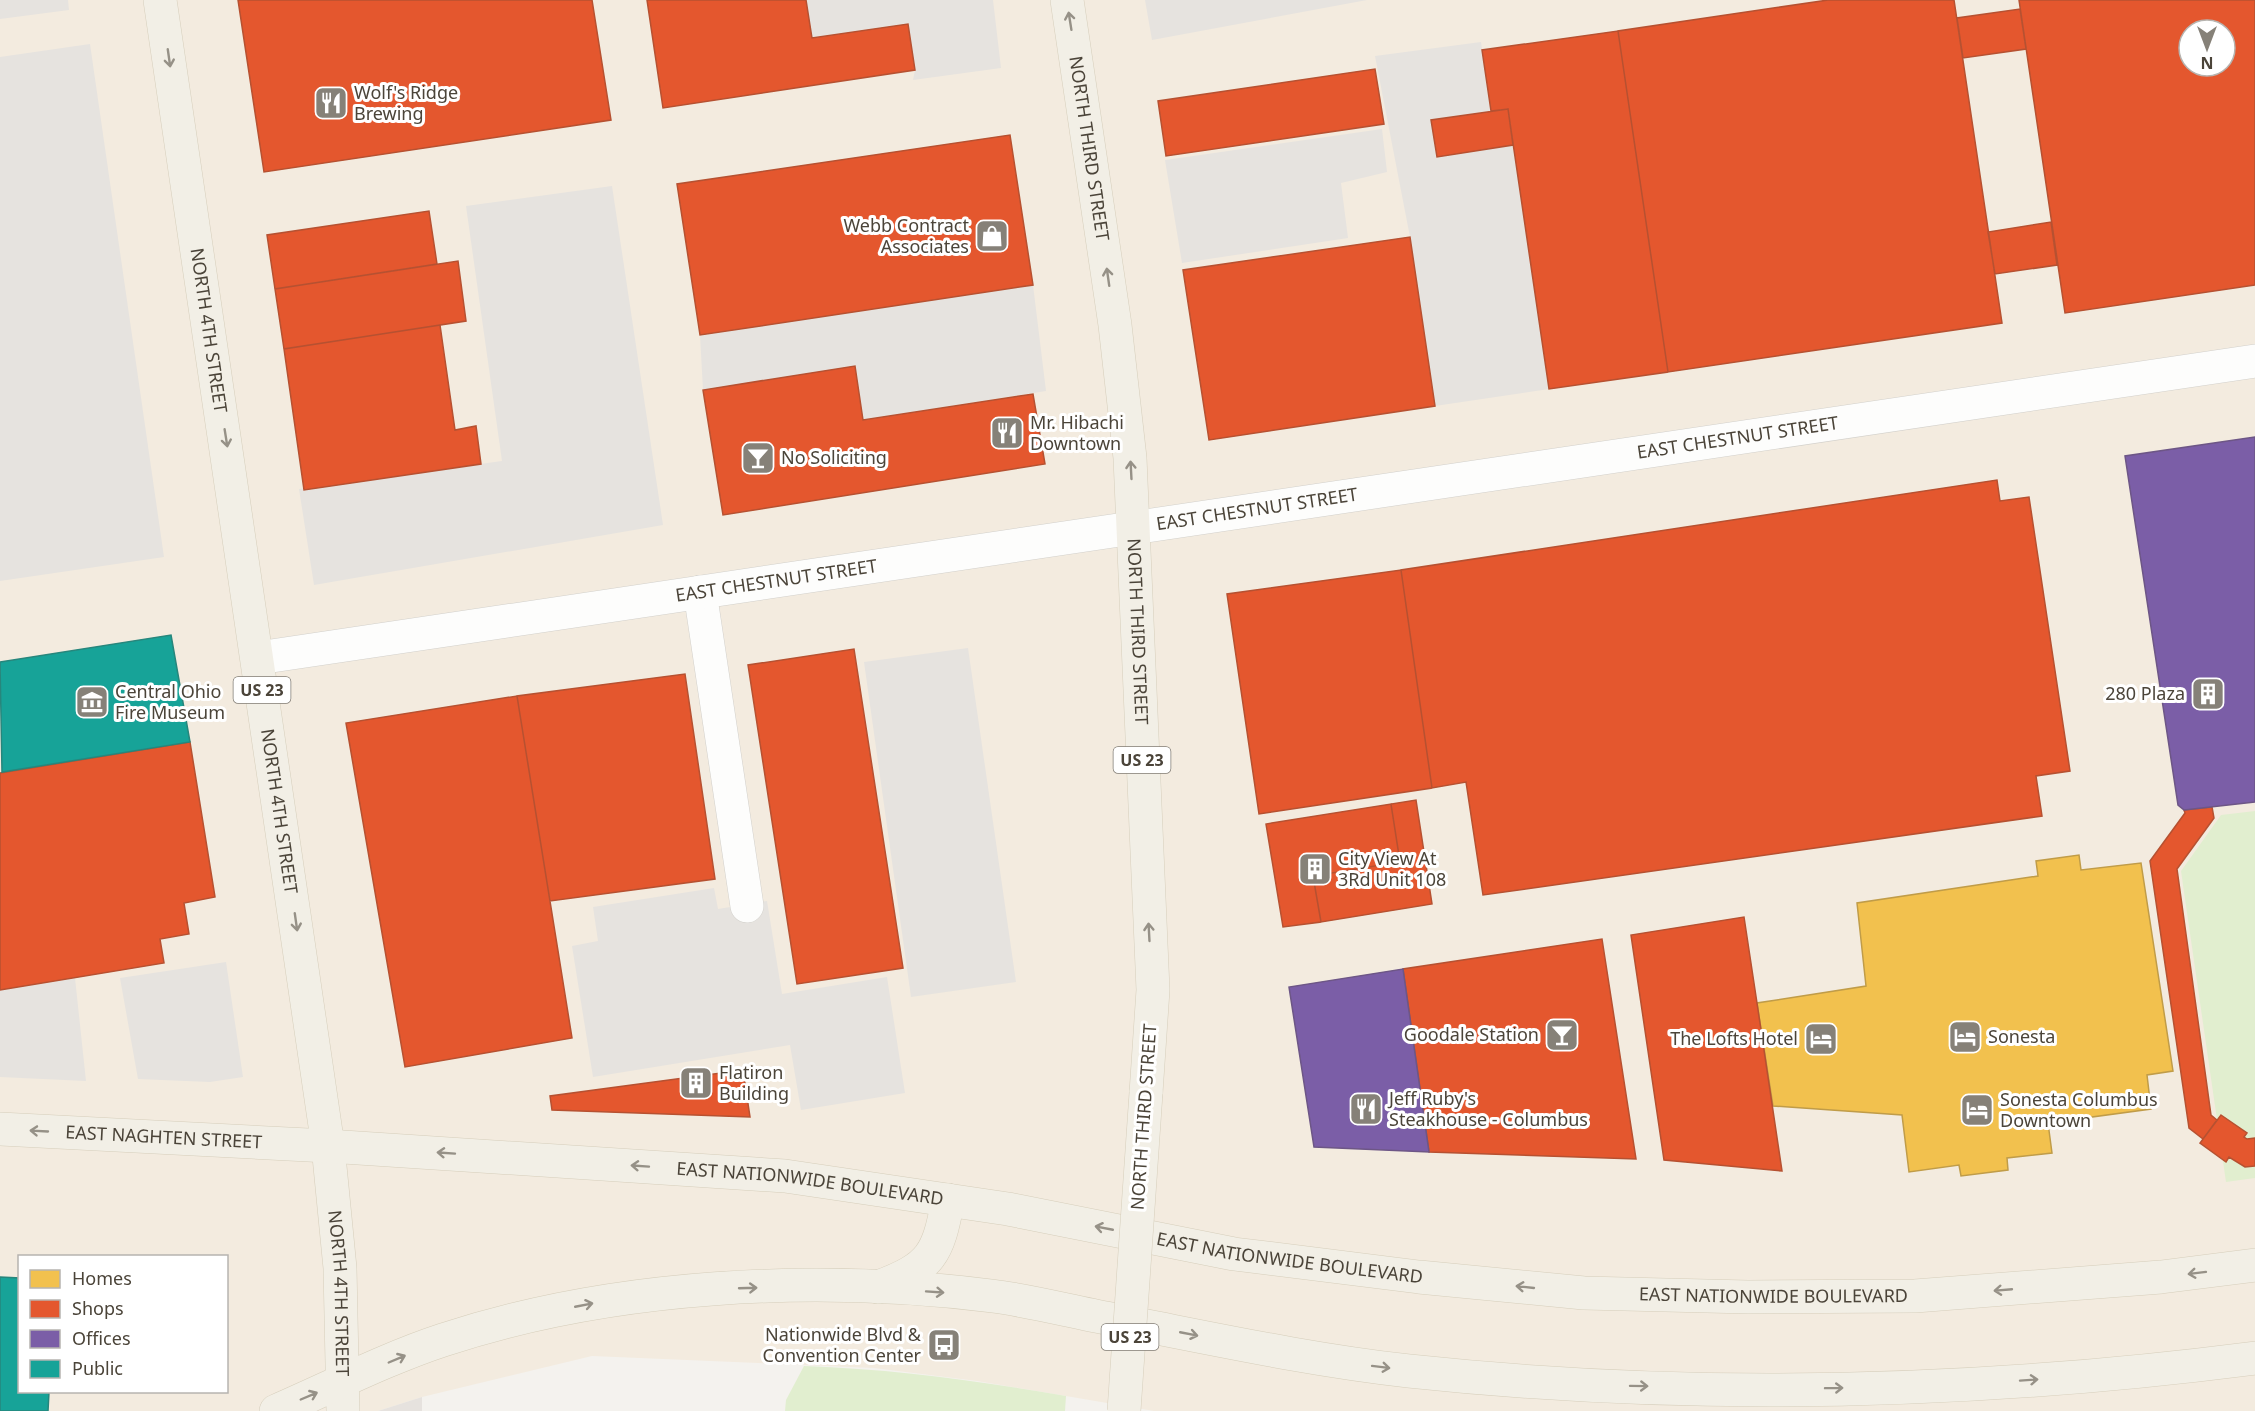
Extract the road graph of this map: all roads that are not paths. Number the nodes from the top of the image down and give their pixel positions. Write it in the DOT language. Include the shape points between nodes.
graph roads {
  1 [pos="160,0"];
  2 [pos="1067,0"];
  3 [pos="2255,361"];
  4 [pos="1134,529"];
  5 [pos="700,592"];
  6 [pos="258,658"];
  7 [pos="747,906"];
  8 [pos="0,1129"];
  9 [pos="328,1146"];
  10 [pos="948,1200"];
  11 [pos="2255,1265"];
  12 [pos="876,1287"];
  13 [pos="2255,1358"];
  14 [pos="343,1396"];
  15 [pos="276,1411"];
  16 [pos="1124,1411"];
  1 -- 6 [label="main road, NORTH 4TH STREET / US 23, one-way"];
  4 -- 2 [label="main road, NORTH THIRD STREET / US 23, one-way" via="1115,325"];
  3 -- 4 [label="street, EAST CHESTNUT STREET"];
  4 -- 5 [label="street, EAST CHESTNUT STREET"];
  16 -- 4 [label="main road, NORTH THIRD STREET / US 23, one-way, bridge" via="1153,990"];
  5 -- 6 [label="street, EAST CHESTNUT STREET"];
  5 -- 7 [label="street"];
  6 -- 9 [label="main road, NORTH 4TH STREET / US 23, one-way"];
  9 -- 8 [label="main road, EAST NAGHTEN STREET, one-way"];
  10 -- 9 [label="main road, EAST NATIONWIDE BOULEVARD, one-way" via="785,1176"];
  9 -- 14 [label="main road, NORTH 4TH STREET / US 23" via="340,1268"];
  11 -- 10 [label="main road, EAST NATIONWIDE BOULEVARD, one-way" via="2161,1277 1915,1296 1584,1293 1234,1254"];
  10 -- 12 [label="main road" via="940,1240 929,1257 905,1275"];
  12 -- 13 [label="main road, one-way" via="994,1297 1320,1360 1581,1385 1773,1390 1947,1386 2130,1374"];
  14 -- 12 [label="main road, one-way" via="441,1340 553,1311 633,1296 714,1289"];
  15 -- 14 [label="main road, one-way"];
}
